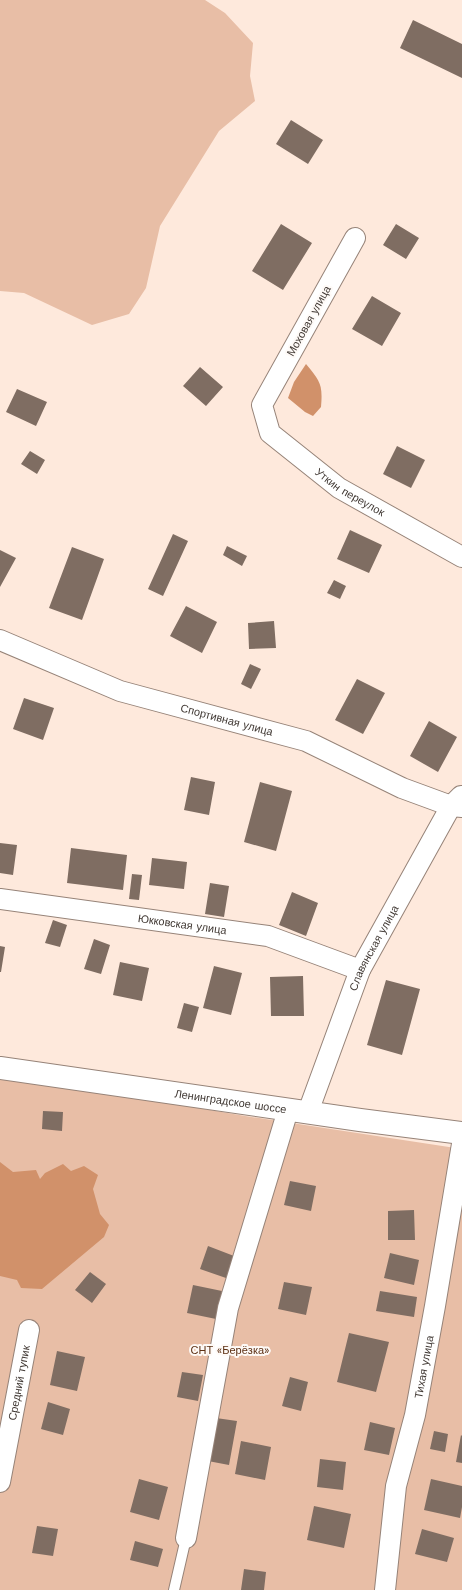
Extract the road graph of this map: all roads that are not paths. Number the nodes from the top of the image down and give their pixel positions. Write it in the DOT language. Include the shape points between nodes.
graph roads {
  1 [pos="355,238"];
  2 [pos="262,405"];
  3 [pos="462,557"];
  4 [pos="0,640"];
  5 [pos="458,802"];
  6 [pos="0,899"];
  7 [pos="360,970"];
  8 [pos="0,1068"];
  9 [pos="298,1111"];
  10 [pos="462,1134"];
  11 [pos="462,1144"];
  12 [pos="29,1330"];
  13 [pos="0,1482"];
  14 [pos="186,1538"];
  15 [pos="174,1590"];
  16 [pos="385,1590"];
  1 -- 2 [label="street, Моховая улица"];
  2 -- 3 [label="street, Уткин переулок" via="270,433 339,488"];
  4 -- 5 [label="street, Спортивная улица" via="120,691 306,741 402,788"];
  5 -- 7 [label="street, Славянская улица"];
  6 -- 7 [label="street, Юкковская улица" via="268,936"];
  7 -- 9 [label="street, Славянская улица"];
  8 -- 9 [label="main road, Ленинградское шоссе"];
  9 -- 10 [label="main road, Ленинградское шоссе"];
  9 -- 14 [label="street, Славянская улица" via="228,1308"];
  11 -- 16 [label="street, Тихая улица" via="415,1415 396,1486"];
  12 -- 13 [label="street, Средний тупик"];
  14 -- 15 [label="lane"];
}
